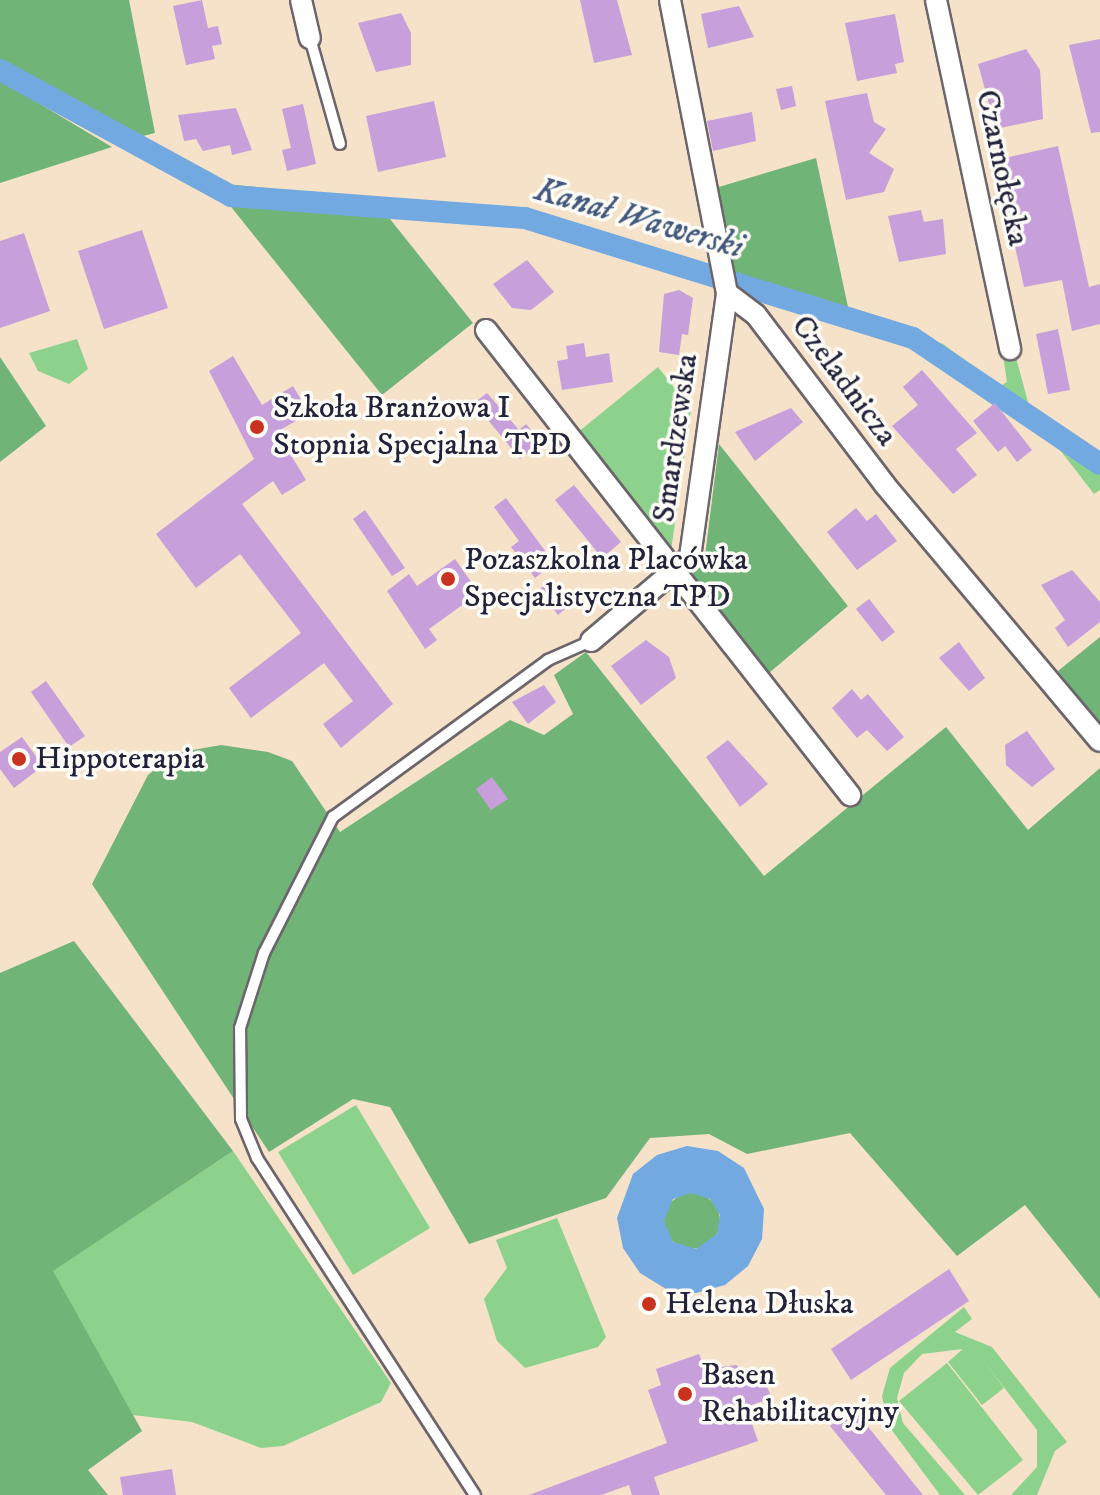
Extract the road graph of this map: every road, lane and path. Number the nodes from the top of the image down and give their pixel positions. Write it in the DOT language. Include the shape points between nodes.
graph roads {
  1 [pos="301,0"];
  2 [pos="670,0"];
  3 [pos="936,0"];
  4 [pos="310,38"];
  5 [pos="340,144"];
  6 [pos="724,284"];
  7 [pos="486,330"];
  8 [pos="1010,349"];
  9 [pos="678,572"];
  10 [pos="591,641"];
  11 [pos="1100,741"];
  12 [pos="850,795"];
  13 [pos="475,1495"];
  1 -- 4 [label="street"];
  2 -- 6 [label="street"];
  3 -- 8 [label="street, Czarnołęcka"];
  4 -- 5 [label="lane"];
  6 -- 9 [label="street, Smardzewska" via="690,557"];
  6 -- 11 [label="street, Czeladnicza" via="756,315 885,485"];
  7 -- 9 [label="street"];
  9 -- 10 [label="street, Smardzewska"];
  9 -- 12 [label="street"];
  10 -- 13 [label="lane" via="548,660 333,817 264,953 240,1028 241,1119 257,1158"];
}
